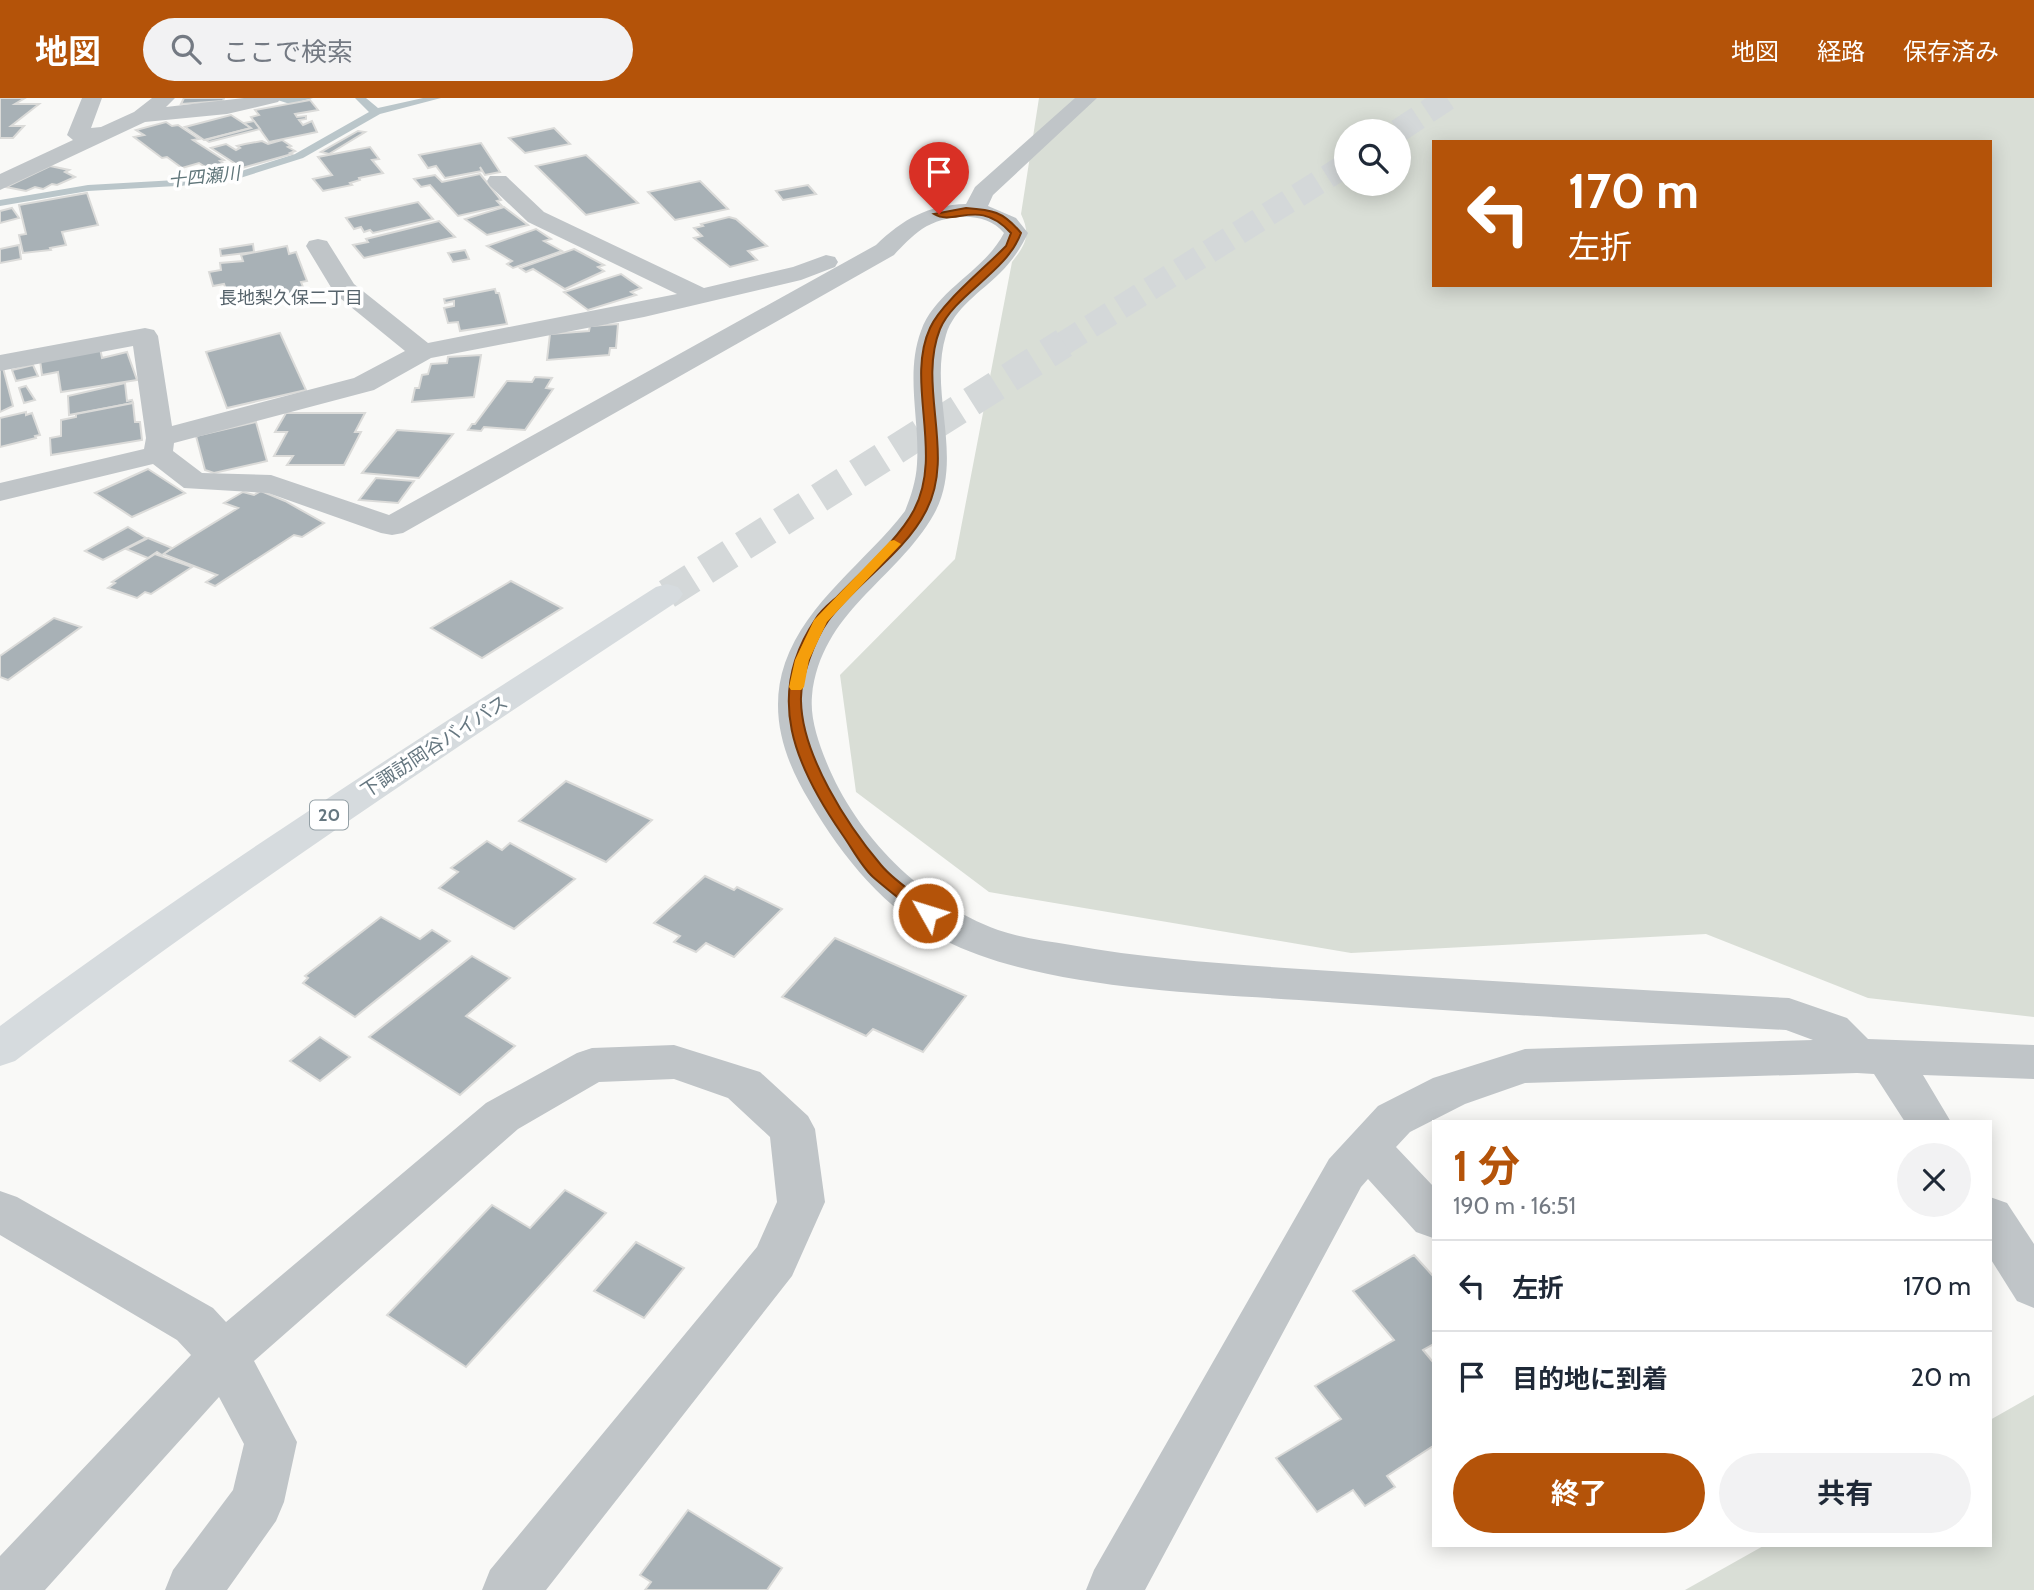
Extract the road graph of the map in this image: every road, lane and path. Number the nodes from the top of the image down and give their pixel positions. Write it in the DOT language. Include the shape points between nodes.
graph roads {
  1 [pos="92,98"];
  2 [pos="165,98"];
  3 [pos="271,98"];
  4 [pos="1087,98"];
  5 [pos="141,117"];
  6 [pos="108,132"];
  7 [pos="498,181"];
  8 [pos="0,183"];
  9 [pos="974,212"];
  10 [pos="318,246"];
  11 [pos="847,271"];
  12 [pos="702,296"];
  13 [pos="423,352"];
  14 [pos="0,363"];
  15 [pos="159,446"];
  16 [pos="0,492"];
  17 [pos="667,594"];
  18 [pos="0,1049"];
  19 [pos="1872,1056"];
  20 [pos="2034,1062"];
  21 [pos="1927,1120"];
  22 [pos="1368,1148"];
  23 [pos="0,1211"];
  24 [pos="1432,1218"];
  25 [pos="1992,1220"];
  26 [pos="2034,1286"];
  27 [pos="209,1340"];
  28 [pos="8,1590"];
  29 [pos="193,1590"];
  30 [pos="510,1590"];
  31 [pos="1114,1590"];
  1 -- 6 [label="street" via="78,135"];
  2 -- 5 [label="street"];
  3 -- 5 [label="street"];
  4 -- 9 [label="street" via="983,192"];
  5 -- 6 [label="street"];
  6 -- 8 [label="street"];
  7 -- 12 [label="street" via="536,217"];
  9 -- 11 [label="street" via="939,214 916,223 885,250"];
  9 -- 19 [label="street" via="1002,218 1016,233 1010,247 936,327 928,357 933,472 920,511 888,552 821,620 802,660 794,701 818,786 877,871 928,913 984,941 1046,956 1153,974 1788,1014 1832,1030"];
  10 -- 13 [label="street" via="344,289"];
  11 -- 12 [label="street" via="827,262 801,274"];
  11 -- 15 [label="street" via="392,526 271,484 195,482"];
  12 -- 13 [label="street"];
  13 -- 15 [label="street" via="363,384"];
  14 -- 15 [label="street" via="145,335"];
  15 -- 16 [label="street"];
  17 -- 18 [label="highway, 下諏訪岡谷バイパス / 20" via="318,822 90,979"];
  19 -- 20 [label="street"];
  19 -- 21 [label="street"];
  19 -- 22 [label="street" via="1525,1066 1449,1091 1394,1119"];
  22 -- 24 [label="street"];
  22 -- 31 [label="street" via="1345,1173"];
  23 -- 27 [label="street"];
  25 -- 26 [label="street"];
  27 -- 28 [label="street"];
  27 -- 29 [label="street" via="271,1442 257,1502"];
  27 -- 30 [label="street" via="502,1116 592,1065 674,1062 744,1085 792,1129 802,1202 775,1261"];
}
